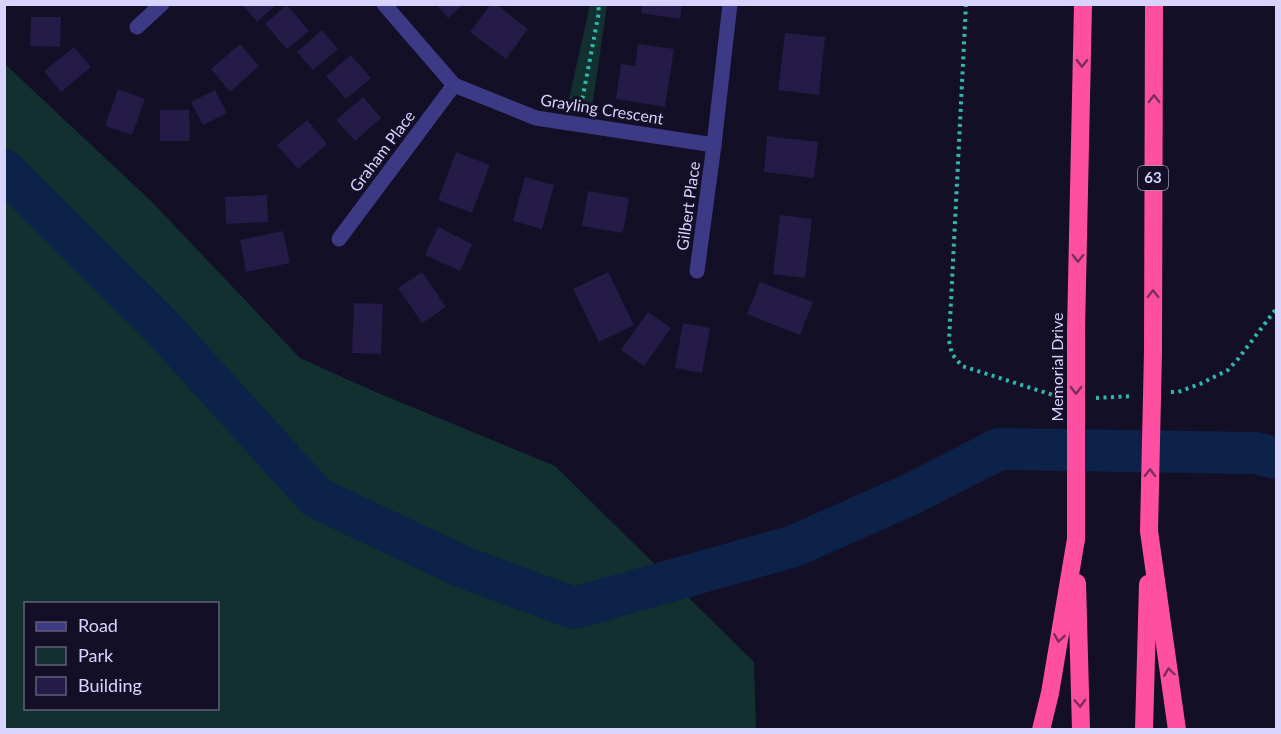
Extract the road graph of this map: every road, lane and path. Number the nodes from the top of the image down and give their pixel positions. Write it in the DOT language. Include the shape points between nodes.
graph roads {
  1 [pos="162,4"];
  2 [pos="384,4"];
  3 [pos="598,4"];
  4 [pos="730,4"];
  5 [pos="966,4"];
  6 [pos="1083,4"];
  7 [pos="1154,4"];
  8 [pos="137,27"];
  9 [pos="454,85"];
  10 [pos="577,124"];
  11 [pos="714,145"];
  12 [pos="339,238"];
  13 [pos="697,271"];
  14 [pos="1276,309"];
  15 [pos="1166,393"];
  16 [pos="1142,395"];
  17 [pos="1064,398"];
  18 [pos="1085,398"];
  19 [pos="1149,531"];
  20 [pos="1076,539"];
  21 [pos="1041,729"];
  22 [pos="1081,729"];
  23 [pos="1144,729"];
  24 [pos="1177,729"];
  1 -- 8 [label="street"];
  2 -- 9 [label="street, Grayling Crescent"];
  3 -- 10 [label="path"];
  4 -- 11 [label="street"];
  5 -- 17 [label="path" via="949,341 952,354 962,366"];
  6 -- 20 [label="highway, Memorial Drive, one-way, bridge"];
  19 -- 7 [label="highway, 63, one-way, bridge"];
  9 -- 10 [label="street, Grayling Crescent" via="536,118"];
  9 -- 12 [label="street, Graham Place"];
  10 -- 11 [label="street, Grayling Crescent"];
  11 -- 13 [label="street, Gilbert Place"];
  14 -- 15 [label="path" via="1228,370 1200,384"];
  16 -- 18 [label="path"];
  19 -- 23 [label="highway, 63"];
  24 -- 19 [label="highway, one-way"];
  20 -- 21 [label="highway, one-way"];
  20 -- 22 [label="highway, Memorial Drive, one-way"];
}
